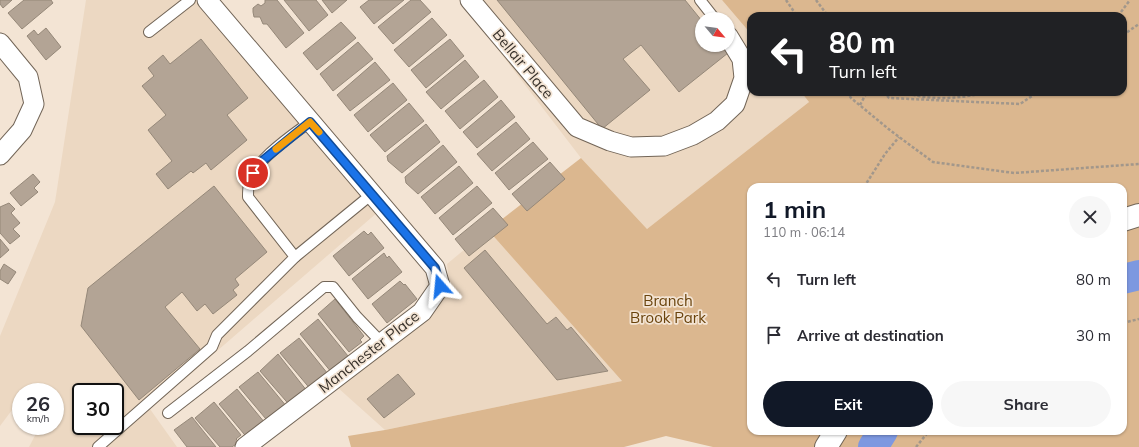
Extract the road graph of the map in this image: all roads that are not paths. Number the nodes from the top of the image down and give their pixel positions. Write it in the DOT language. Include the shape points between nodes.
graph roads {
  1 [pos="190,0"];
  2 [pos="207,0"];
  3 [pos="470,0"];
  4 [pos="700,0"];
  5 [pos="709,12"];
  6 [pos="149,32"];
  7 [pos="0,43"];
  8 [pos="735,48"];
  9 [pos="310,122"];
  10 [pos="0,155"];
  11 [pos="372,194"];
  12 [pos="1139,215"];
  13 [pos="1127,219"];
  14 [pos="295,257"];
  15 [pos="382,343"];
  16 [pos="168,413"];
  17 [pos="834,435"];
  18 [pos="98,447"];
  19 [pos="245,447"];
  20 [pos="826,447"];
  1 -- 6 [label="lane"];
  2 -- 9 [label="street, Manchester Place"];
  3 -- 8 [label="street, Bellair Place" via="577,127 610,142 631,147 664,146 693,135 717,121 735,104 744,78 742,59"];
  4 -- 5 [label="lane"];
  7 -- 10 [label="street" via="28,77 34,104 22,130"];
  9 -- 11 [label="street, Manchester Place"];
  9 -- 14 [label="lane" via="261,162 253,173 249,185 248,197"];
  11 -- 14 [label="lane"];
  11 -- 15 [label="street, Manchester Place" via="435,268 440,286 422,312"];
  12 -- 13 [label="street"];
  14 -- 18 [label="lane" via="217,335 212,347"];
  15 -- 16 [label="lane" via="333,287 324,287 248,351"];
  15 -- 19 [label="street, Manchester Place"];
  17 -- 20 [label="street"];
}
